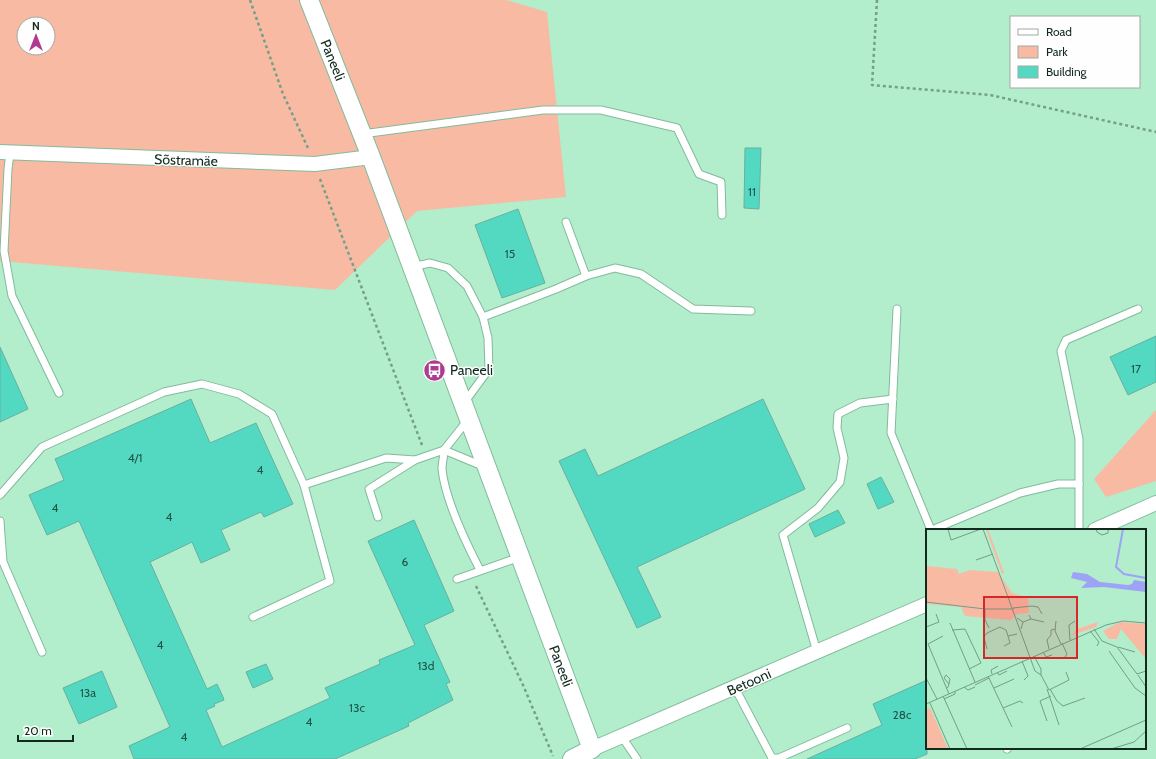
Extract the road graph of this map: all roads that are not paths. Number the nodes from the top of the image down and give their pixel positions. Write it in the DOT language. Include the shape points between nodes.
graph roads {
  1 [pos="309,0"];
  2 [pos="362,134"];
  3 [pos="5,152"];
  4 [pos="371,157"];
  5 [pos="722,215"];
  6 [pos="566,222"];
  7 [pos="412,267"];
  8 [pos="586,276"];
  9 [pos="897,308"];
  10 [pos="1138,308"];
  11 [pos="751,311"];
  12 [pos="483,317"];
  13 [pos="59,393"];
  14 [pos="893,399"];
  15 [pos="466,412"];
  16 [pos="444,450"];
  17 [pos="415,460"];
  18 [pos="486,468"];
  19 [pos="1079,484"];
  20 [pos="304,485"];
  21 [pos="0,495"];
  22 [pos="1156,503"];
  23 [pos="378,517"];
  24 [pos="0,521"];
  25 [pos="932,529"];
  26 [pos="934,529"];
  27 [pos="1079,529"];
  28 [pos="1097,529"];
  29 [pos="520,557"];
  30 [pos="480,570"];
  31 [pos="457,579"];
  32 [pos="926,604"];
  33 [pos="253,617"];
  34 [pos="42,652"];
  35 [pos="817,652"];
  36 [pos="735,688"];
  37 [pos="847,728"];
  38 [pos="622,737"];
  39 [pos="593,754"];
  40 [pos="572,759"];
  41 [pos="638,759"];
  1 -- 2 [label="street, Paneeli"];
  2 -- 4 [label="street, Paneeli"];
  2 -- 5 [label="lane" via="543,110 600,110 677,128 699,174 721,182"];
  3 -- 4 [label="street, Sõstramäe" via="315,164"];
  3 -- 13 [label="lane" via="4,251 12,296"];
  4 -- 7 [label="street, Paneeli"];
  6 -- 8 [label="lane"];
  7 -- 12 [label="lane" via="430,263 448,268 467,286"];
  7 -- 15 [label="street, Paneeli"];
  8 -- 11 [label="lane" via="615,268 641,274 694,309"];
  8 -- 12 [label="lane"];
  9 -- 14 [label="lane"];
  10 -- 19 [label="lane" via="1066,340 1061,351 1079,439"];
  12 -- 15 [label="lane" via="488,338 489,369"];
  14 -- 25 [label="lane" via="891,433"];
  14 -- 35 [label="lane" via="860,403 838,414 837,428 844,458 840,482 818,508 782,535"];
  15 -- 16 [label="lane"];
  15 -- 18 [label="street, Paneeli"];
  16 -- 17 [label="lane"];
  16 -- 18 [label="lane"];
  16 -- 30 [label="lane" via="442,468 448,494 466,542"];
  17 -- 20 [label="lane" via="386,458"];
  17 -- 23 [label="lane" via="369,489"];
  18 -- 29 [label="street, Paneeli"];
  19 -- 26 [label="lane" via="1058,484 1020,493"];
  19 -- 27 [label="lane"];
  20 -- 21 [label="lane" via="272,414 239,394 202,384 164,392 42,447"];
  20 -- 33 [label="lane" via="330,581"];
  22 -- 28 [label="street"];
  24 -- 34 [label="lane" via="3,562"];
  29 -- 30 [label="lane"];
  29 -- 39 [label="street, Paneeli"];
  30 -- 31 [label="lane"];
  32 -- 35 [label="street, Betooni"];
  35 -- 36 [label="street, Betooni"];
  36 -- 37 [label="lane" via="772,758 779,758"];
  36 -- 38 [label="street, Betooni"];
  38 -- 39 [label="street, Betooni"];
  38 -- 41 [label="lane"];
  39 -- 40 [label="street, Betooni"];
}
